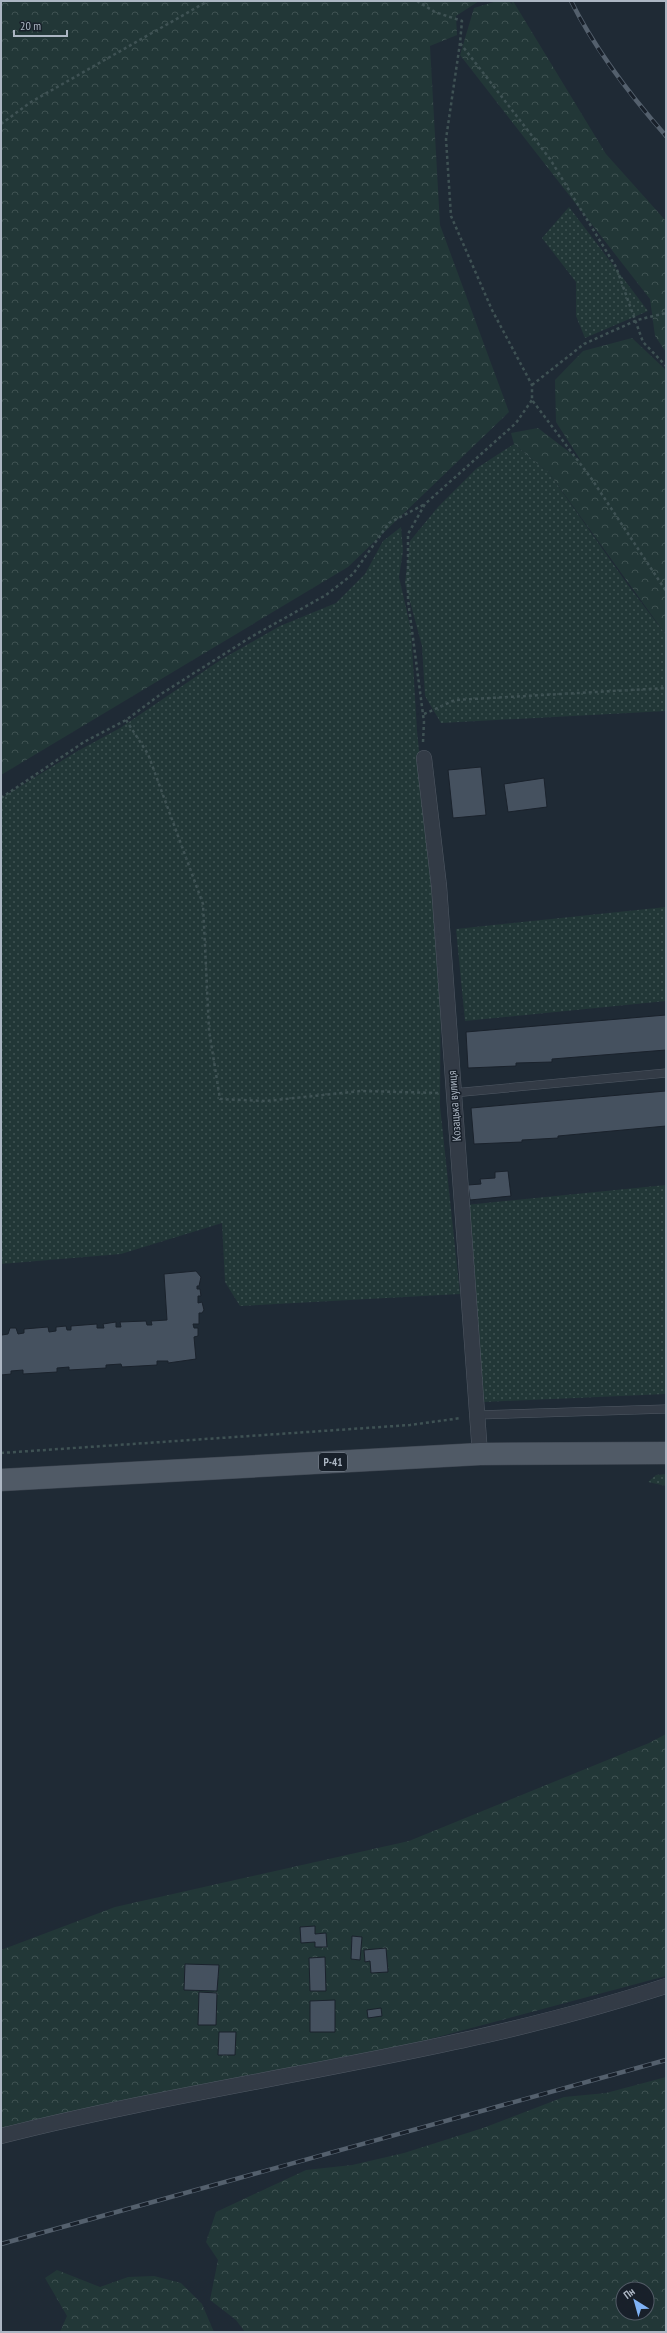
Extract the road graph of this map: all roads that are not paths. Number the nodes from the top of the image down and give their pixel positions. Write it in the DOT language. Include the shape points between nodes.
graph roads {
  1 [pos="424,758"];
  2 [pos="666,1073"];
  3 [pos="453,1093"];
  4 [pos="666,1409"];
  5 [pos="476,1415"];
  6 [pos="666,1453"];
  7 [pos="480,1454"];
  8 [pos="1,1480"];
  9 [pos="666,1986"];
  10 [pos="1,2136"];
  1 -- 3 [label="street, Козацька вулиця" via="439,886"];
  2 -- 3 [label="lane"];
  3 -- 5 [label="street, Козацька вулиця"];
  4 -- 5 [label="lane"];
  5 -- 7 [label="street, Козацька вулиця"];
  6 -- 7 [label="main road, Р-41"];
  7 -- 8 [label="main road, Р-41"];
  9 -- 10 [label="street" via="597,2009 450,2044 68,2119"];
}
